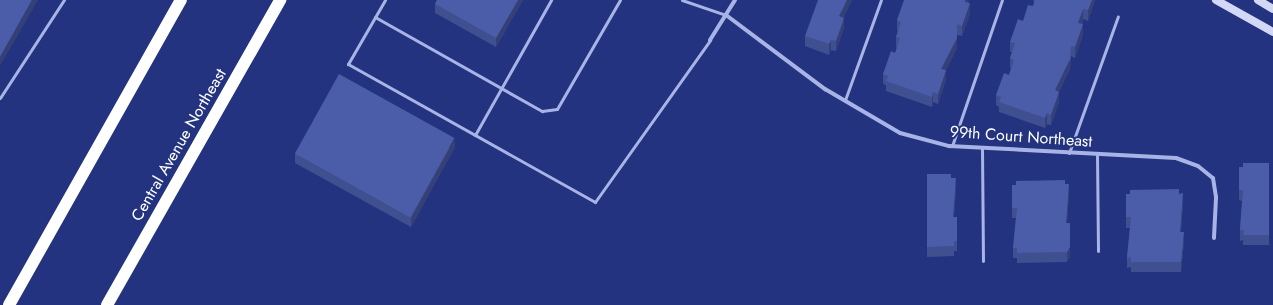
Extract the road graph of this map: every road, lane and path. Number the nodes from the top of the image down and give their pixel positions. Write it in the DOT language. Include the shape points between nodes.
graph roads {
  1 [pos="64,0"];
  2 [pos="181,0"];
  3 [pos="280,0"];
  4 [pos="385,0"];
  5 [pos="551,0"];
  6 [pos="620,0"];
  7 [pos="682,0"];
  8 [pos="735,0"];
  9 [pos="881,0"];
  10 [pos="1002,0"];
  11 [pos="1216,0"];
  12 [pos="1258,0"];
  13 [pos="1273,9"];
  14 [pos="726,15"];
  15 [pos="1118,16"];
  16 [pos="375,17"];
  17 [pos="1273,32"];
  18 [pos="710,40"];
  19 [pos="502,87"];
  20 [pos="0,98"];
  21 [pos="845,100"];
  22 [pos="475,135"];
  23 [pos="952,146"];
  24 [pos="982,148"];
  25 [pos="1069,153"];
  26 [pos="1096,154"];
  27 [pos="1214,238"];
  28 [pos="1098,251"];
  29 [pos="983,261"];
  30 [pos="9,305"];
  31 [pos="106,305"];
  1 -- 20 [label="lane"];
  2 -- 30 [label="highway"];
  3 -- 31 [label="highway, Central Avenue Northeast"];
  4 -- 16 [label="lane"];
  5 -- 19 [label="lane"];
  6 -- 19 [label="lane" via="557,110 542,111"];
  7 -- 14 [label="lane"];
  8 -- 14 [label="street"];
  9 -- 21 [label="lane"];
  10 -- 23 [label="lane"];
  11 -- 17 [label="street"];
  12 -- 13 [label="street"];
  14 -- 18 [label="street"];
  14 -- 21 [label="street, 99th Court Northeast"];
  15 -- 25 [label="lane"];
  16 -- 19 [label="lane"];
  16 -- 22 [label="lane" via="348,64"];
  18 -- 22 [label="lane" via="595,202"];
  19 -- 22 [label="lane"];
  21 -- 23 [label="street, 99th Court Northeast" via="900,133"];
  23 -- 24 [label="street, 99th Court Northeast"];
  24 -- 25 [label="street, 99th Court Northeast"];
  24 -- 29 [label="lane"];
  25 -- 26 [label="street, 99th Court Northeast"];
  26 -- 27 [label="street, 99th Court Northeast" via="1176,158 1198,166 1212,178 1216,198"];
  26 -- 28 [label="lane"];
}
